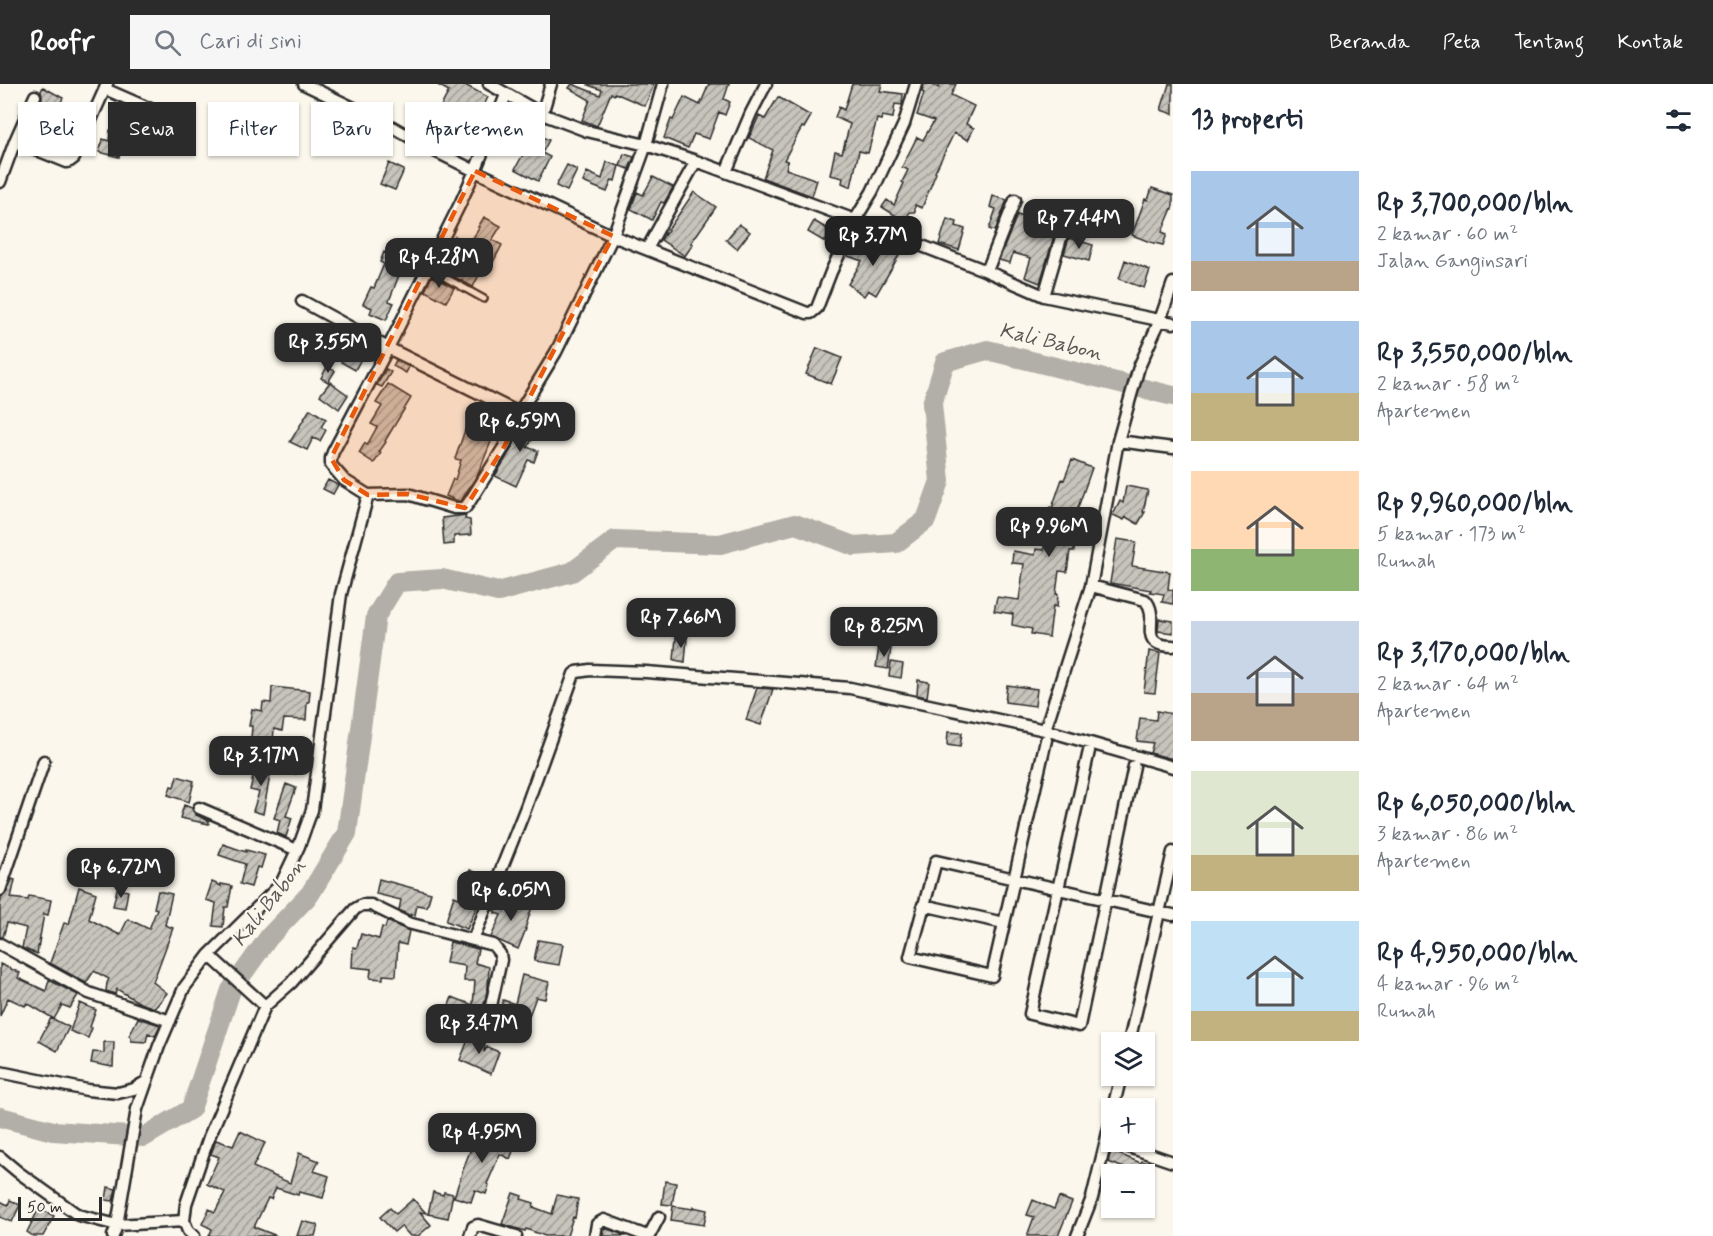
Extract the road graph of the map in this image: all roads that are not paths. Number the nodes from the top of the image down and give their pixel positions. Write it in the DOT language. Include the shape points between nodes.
graph roads {
  1 [pos="304,84"];
  2 [pos="489,84"];
  3 [pos="551,84"];
  4 [pos="663,84"];
  5 [pos="766,84"];
  6 [pos="916,84"];
  7 [pos="106,86"];
  8 [pos="506,95"];
  9 [pos="35,96"];
  10 [pos="137,102"];
  11 [pos="519,102"];
  12 [pos="545,104"];
  13 [pos="545,115"];
  14 [pos="15,141"];
  15 [pos="646,145"];
  16 [pos="696,160"];
  17 [pos="475,171"];
  18 [pos="726,172"];
  19 [pos="0,182"];
  20 [pos="1015,200"];
  21 [pos="855,220"];
  22 [pos="1065,224"];
  23 [pos="613,236"];
  24 [pos="646,249"];
  25 [pos="428,268"];
  26 [pos="987,271"];
  27 [pos="1173,282"];
  28 [pos="1044,296"];
  29 [pos="484,299"];
  30 [pos="302,301"];
  31 [pos="1160,320"];
  32 [pos="1173,323"];
  33 [pos="388,348"];
  34 [pos="519,413"];
  35 [pos="1118,441"];
  36 [pos="1173,448"];
  37 [pos="368,495"];
  38 [pos="1091,586"];
  39 [pos="1173,646"];
  40 [pos="1046,735"];
  41 [pos="1089,751"];
  42 [pos="44,761"];
  43 [pos="1134,766"];
  44 [pos="1173,767"];
  45 [pos="199,808"];
  46 [pos="297,850"];
  47 [pos="1173,852"];
  48 [pos="1013,878"];
  49 [pos="1059,889"];
  50 [pos="0,890"];
  51 [pos="1106,900"];
  52 [pos="923,905"];
  53 [pos="1159,912"];
  54 [pos="1173,915"];
  55 [pos="1004,923"];
  56 [pos="473,940"];
  57 [pos="0,944"];
  58 [pos="213,958"];
  59 [pos="262,1003"];
  60 [pos="170,1021"];
  61 [pos="486,1029"];
  62 [pos="1131,1032"];
  63 [pos="0,1072"];
  64 [pos="147,1081"];
  65 [pos="1107,1152"];
  66 [pos="1145,1152"];
  67 [pos="0,1157"];
  68 [pos="1173,1162"];
  69 [pos="659,1217"];
  70 [pos="184,1221"];
  71 [pos="117,1225"];
  72 [pos="113,1236"];
  73 [pos="194,1236"];
  74 [pos="470,1236"];
  75 [pos="516,1236"];
  76 [pos="595,1236"];
  77 [pos="648,1236"];
  78 [pos="1077,1236"];
  1 -- 17 [label="street"];
  2 -- 8 [label="street"];
  3 -- 12 [label="street"];
  4 -- 15 [label="street"];
  5 -- 18 [label="street"];
  6 -- 21 [label="street" via="904,124"];
  7 -- 10 [label="street"];
  7 -- 14 [label="street" via="70,161"];
  8 -- 11 [label="street"];
  8 -- 17 [label="street"];
  9 -- 14 [label="street"];
  13 -- 15 [label="street" via="587,131"];
  14 -- 19 [label="street"];
  15 -- 16 [label="street"];
  15 -- 23 [label="street"];
  16 -- 18 [label="street"];
  16 -- 24 [label="street"];
  17 -- 23 [label="street"];
  17 -- 25 [label="street"];
  18 -- 21 [label="street"];
  20 -- 26 [label="street"];
  21 -- 24 [label="street" via="811,314"];
  21 -- 26 [label="street"];
  22 -- 28 [label="street"];
  23 -- 24 [label="street"];
  23 -- 34 [label="street" via="556,352"];
  25 -- 29 [label="lane"];
  25 -- 33 [label="street"];
  26 -- 28 [label="street"];
  27 -- 31 [label="street"];
  28 -- 31 [label="street"];
  30 -- 33 [label="street"];
  31 -- 32 [label="street"];
  31 -- 35 [label="street" via="1139,368"];
  33 -- 34 [label="street"];
  33 -- 37 [label="street" via="331,458 331,465 344,480"];
  34 -- 37 [label="street" via="504,447 465,508 408,494"];
  35 -- 36 [label="street"];
  35 -- 38 [label="street"];
  37 -- 46 [label="street" via="340,594 312,810"];
  38 -- 39 [label="street" via="1145,600 1150,609 1153,640 1161,646"];
  38 -- 40 [label="street"];
  40 -- 44 [label="street"];
  40 -- 48 [label="street"];
  40 -- 56 [label="street" via="850,688 646,672 577,672 573,674"];
  41 -- 49 [label="street"];
  42 -- 50 [label="street"];
  43 -- 51 [label="street"];
  45 -- 46 [label="street"];
  46 -- 58 [label="street" via="281,884"];
  47 -- 53 [label="street"];
  48 -- 49 [label="street"];
  48 -- 52 [label="street" via="936,861"];
  48 -- 55 [label="street"];
  49 -- 51 [label="street"];
  49 -- 51 [label="street" via="1030,1014 1079,1026"];
  51 -- 53 [label="street"];
  52 -- 55 [label="street"];
  52 -- 55 [label="street" via="910,957 992,976"];
  53 -- 54 [label="street"];
  53 -- 62 [label="street"];
  56 -- 59 [label="street" via="362,905 291,983"];
  56 -- 61 [label="street" via="493,945 501,960"];
  57 -- 60 [label="street" via="89,993"];
  58 -- 59 [label="street"];
  58 -- 60 [label="street" via="183,988"];
  59 -- 70 [label="street" via="209,1137"];
  60 -- 64 [label="street"];
  63 -- 64 [label="street" via="118,1093"];
  64 -- 71 [label="street" via="137,1109"];
  65 -- 78 [label="street"];
  66 -- 68 [label="street"];
  67 -- 71 [label="street" via="78,1215"];
  69 -- 77 [label="street"];
  70 -- 71 [label="street"];
  70 -- 73 [label="street"];
  71 -- 72 [label="street"];
  74 -- 75 [label="street" via="478,1225"];
  76 -- 77 [label="street" via="597,1224 604,1220"];
}
